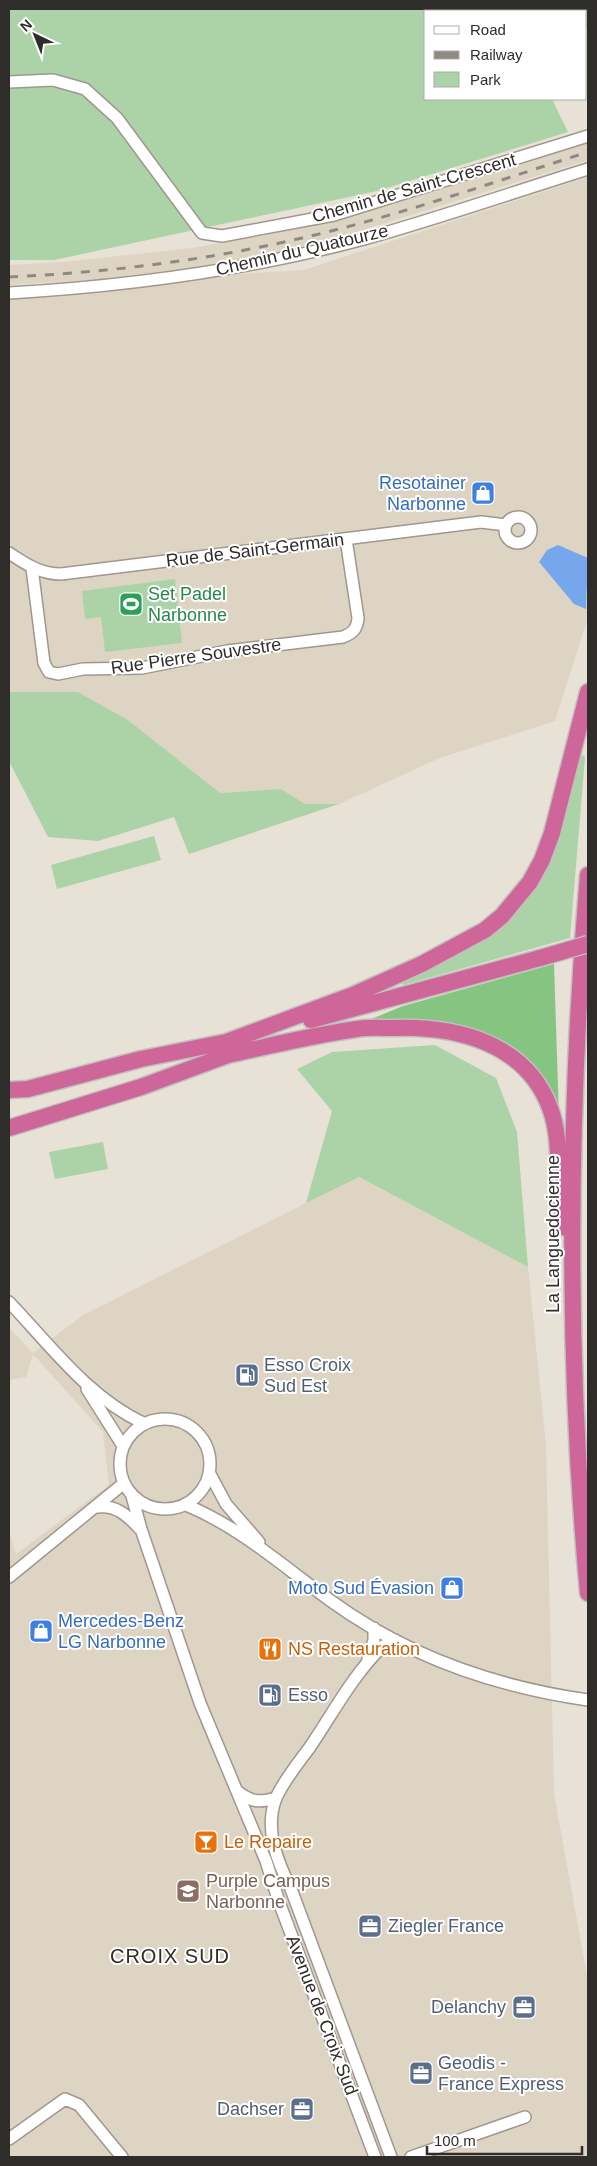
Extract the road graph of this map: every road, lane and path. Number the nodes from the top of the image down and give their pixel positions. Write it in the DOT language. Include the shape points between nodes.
graph roads {
  1 [pos="9,82"];
  2 [pos="588,136"];
  3 [pos="588,169"];
  4 [pos="9,293"];
  5 [pos="506,526"];
  6 [pos="346,539"];
  7 [pos="9,553"];
  8 [pos="32,568"];
  9 [pos="588,692"];
  10 [pos="588,875"];
  11 [pos="588,944"];
  12 [pos="224,1050"];
  13 [pos="9,1090"];
  14 [pos="10,1128"];
  15 [pos="572,1252"];
  16 [pos="9,1302"];
  17 [pos="79,1377"];
  18 [pos="143,1423"];
  19 [pos="123,1446"];
  20 [pos="210,1474"];
  21 [pos="123,1484"];
  22 [pos="132,1496"];
  23 [pos="186,1504"];
  24 [pos="98,1506"];
  25 [pos="141,1529"];
  26 [pos="269,1553"];
  27 [pos="9,1577"];
  28 [pos="588,1592"];
  29 [pos="374,1628"];
  30 [pos="395,1640"];
  31 [pos="364,1668"];
  32 [pos="588,1700"];
  33 [pos="236,1789"];
  34 [pos="276,1798"];
  35 [pos="525,2117"];
  36 [pos="9,2139"];
  37 [pos="122,2157"];
  38 [pos="375,2157"];
  39 [pos="391,2157"];
  40 [pos="411,2157"];
  1 -- 2 [label="street, Chemin de Saint-Crescent" via="53,80 85,89 117,118 202,233 222,236 334,215"];
  3 -- 4 [label="street, Chemin du Quatourze" via="364,239 230,269 95,288"];
  5 -- 6 [label="street, Rue de Saint-Germain" via="481,522"];
  6 -- 8 [label="street, Rue de Saint-Germain" via="61,574 47,574"];
  6 -- 8 [label="street, Rue Pierre Souvestre" via="358,618 357,626 350,633 227,651 142,668 49,672 44,663"];
  7 -- 8 [label="street, Rue de Saint-Germain"];
  9 -- 12 [label="highway" via="552,833 542,860 530,882 502,916 476,935 422,964"];
  10 -- 15 [label="highway, La Languedocienne" via="579,999"];
  11 -- 12 [label="highway, bridge" via="350,1010"];
  12 -- 13 [label="highway" via="140,1059 28,1089"];
  12 -- 14 [label="highway" via="141,1087"];
  12 -- 15 [label="highway" via="358,1028 411,1027 460,1032 492,1043 517,1060 536,1081 550,1107 556,1129 560,1201"];
  15 -- 28 [label="highway, La Languedocienne" via="579,1483"];
  16 -- 17 [label="street"];
  17 -- 18 [label="street" via="123,1414"];
  17 -- 19 [label="street"];
  18 -- 19 [label="street" via="128,1436"];
  18 -- 20 [label="street" via="159,1418 191,1426 204,1439 210,1455"];
  19 -- 21 [label="street" via="119,1466"];
  20 -- 23 [label="street" via="197,1496"];
  20 -- 26 [label="street" via="226,1504"];
  21 -- 22 [label="street"];
  21 -- 24 [label="street"];
  22 -- 23 [label="street" via="144,1505 163,1510"];
  22 -- 25 [label="street, Avenue de Croix Sud"];
  23 -- 26 [label="street" via="216,1518"];
  24 -- 25 [label="street" via="120,1511"];
  24 -- 27 [label="street"];
  25 -- 33 [label="street, Avenue de Croix Sud" via="200,1703"];
  26 -- 29 [label="street" via="333,1602"];
  29 -- 30 [label="street"];
  29 -- 31 [label="street, Avenue de Croix Sud" via="374,1640"];
  30 -- 31 [label="street, Avenue de Croix Sud" via="383,1646"];
  30 -- 32 [label="street" via="504,1684"];
  31 -- 34 [label="street, Avenue de Croix Sud"];
  33 -- 34 [label="street" via="248,1800 262,1802"];
  33 -- 38 [label="street, Avenue de Croix Sud" via="266,1861"];
  34 -- 39 [label="street, Avenue de Croix Sud" via="272,1824 276,1858 291,1889"];
  35 -- 40 [label="street"];
  36 -- 37 [label="street" via="66,2099 79,2105"];
}
